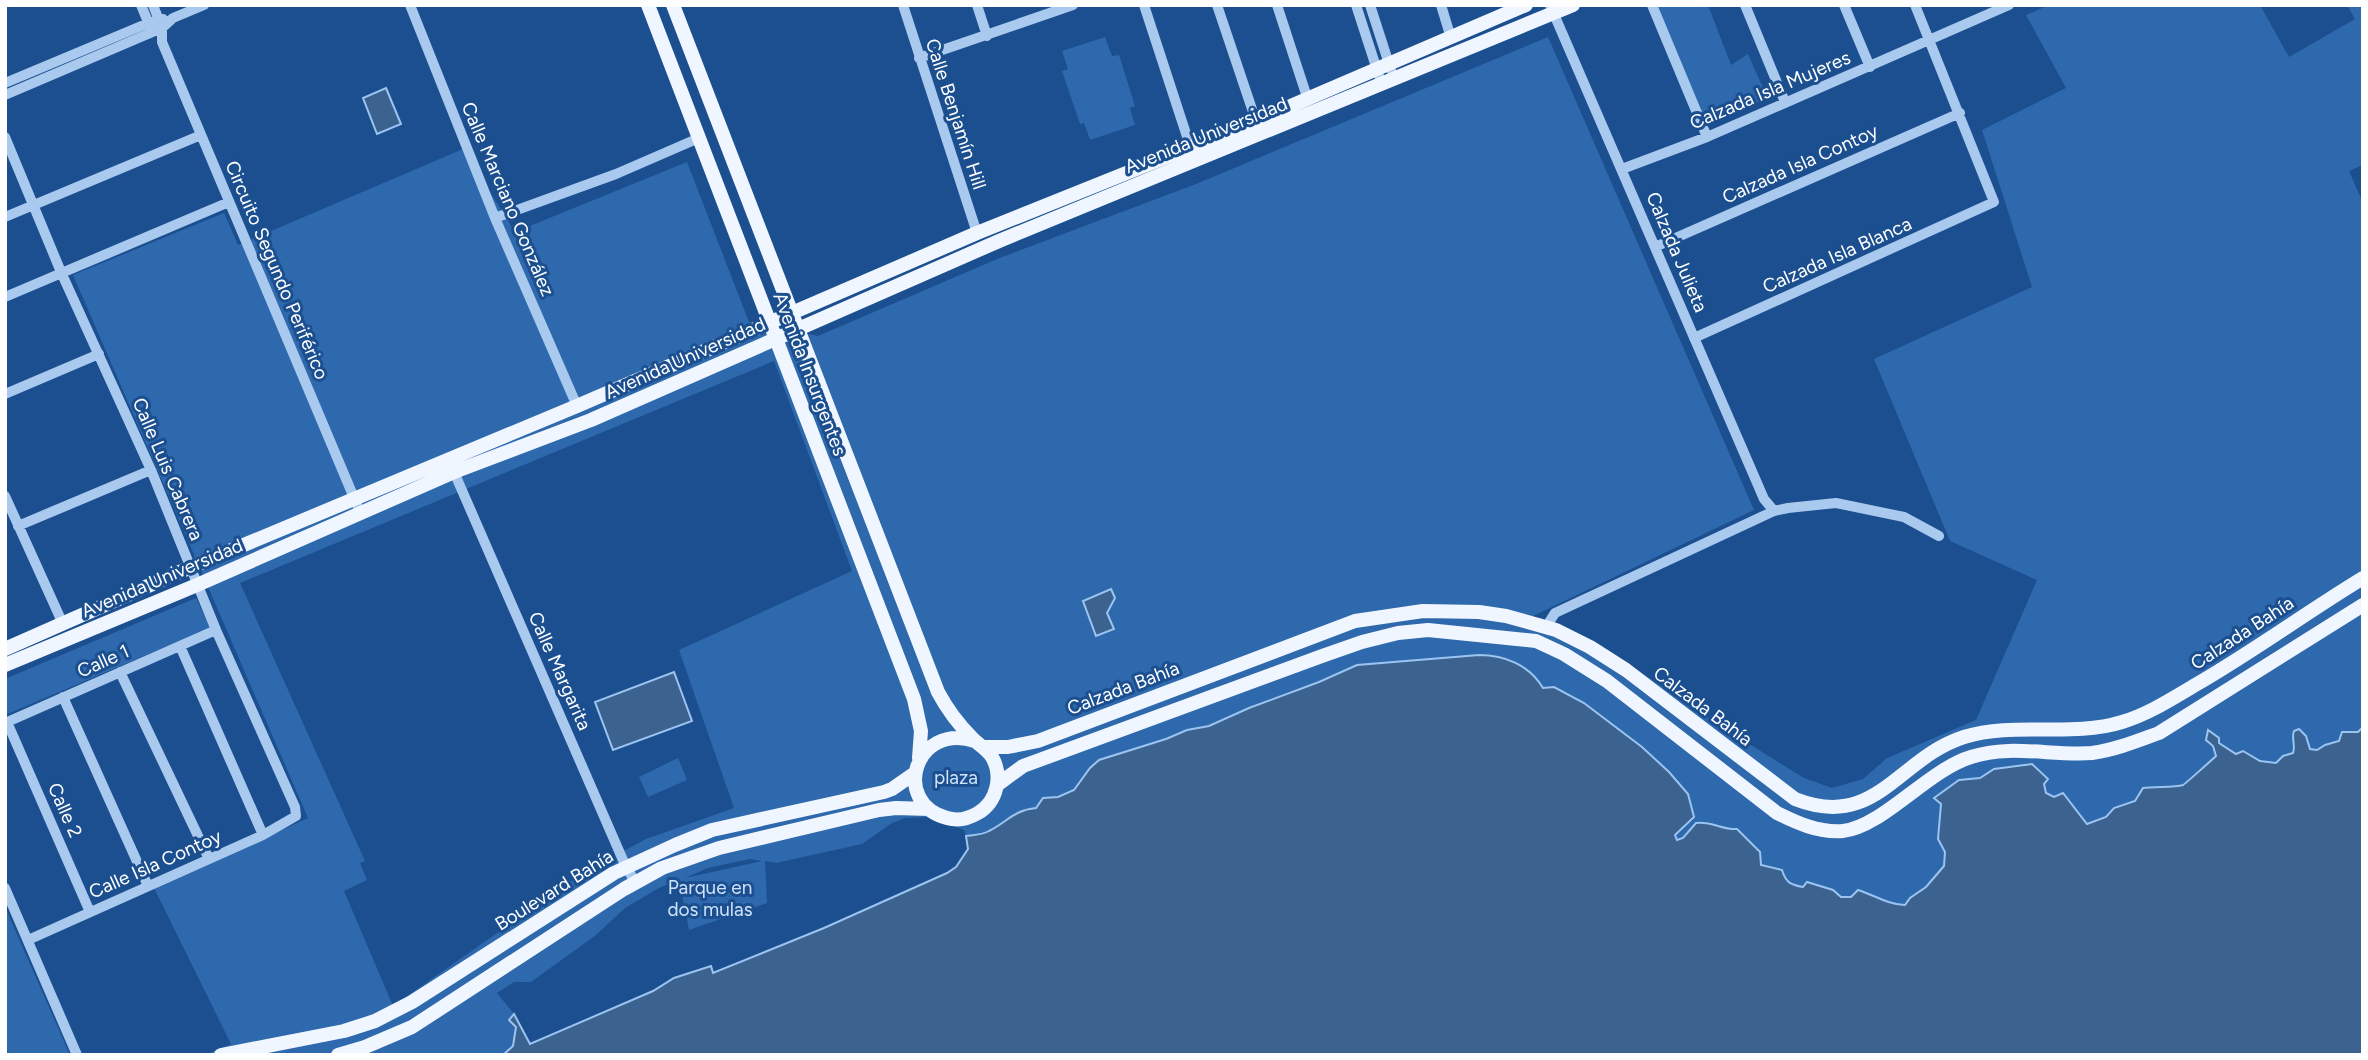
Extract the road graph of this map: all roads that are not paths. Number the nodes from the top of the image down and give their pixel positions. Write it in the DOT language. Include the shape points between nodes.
graph roads {
  1 [pos="141,5"];
  2 [pos="153,5"];
  3 [pos="204,5"];
  4 [pos="410,5"];
  5 [pos="648,5"];
  6 [pos="673,5"];
  7 [pos="903,5"];
  8 [pos="977,5"];
  9 [pos="1073,5"];
  10 [pos="1144,5"];
  11 [pos="1217,5"];
  12 [pos="1277,5"];
  13 [pos="1356,5"];
  14 [pos="1370,5"];
  15 [pos="1441,5"];
  16 [pos="1573,5"];
  17 [pos="1652,5"];
  18 [pos="1745,5"];
  19 [pos="1844,5"];
  20 [pos="1915,5"];
  21 [pos="2009,5"];
  22 [pos="1520,6"];
  23 [pos="1552,9"];
  24 [pos="1046,10"];
  25 [pos="155,26"];
  26 [pos="987,36"];
  27 [pos="1451,38"];
  28 [pos="1931,40"];
  29 [pos="919,58"];
  30 [pos="1870,67"];
  31 [pos="1385,74"];
  32 [pos="5,83"];
  33 [pos="5,95"];
  34 [pos="1307,97"];
  35 [pos="1786,102"];
  36 [pos="1959,113"];
  37 [pos="1256,121"];
  38 [pos="201,135"];
  39 [pos="5,137"];
  40 [pos="1707,137"];
  41 [pos="699,138"];
  42 [pos="1193,154"];
  43 [pos="1622,169"];
  44 [pos="229,202"];
  45 [pos="33,205"];
  46 [pos="5,217"];
  47 [pos="495,218"];
  48 [pos="977,233"];
  49 [pos="1656,247"];
  50 [pos="61,272"];
  51 [pos="5,297"];
  52 [pos="792,312"];
  53 [pos="769,322"];
  54 [pos="798,330"];
  55 [pos="1694,338"];
  56 [pos="776,339"];
  57 [pos="99,354"];
  58 [pos="5,394"];
  59 [pos="577,406"];
  60 [pos="151,470"];
  61 [pos="454,472"];
  62 [pos="5,496"];
  63 [pos="354,498"];
  64 [pos="864,500"];
  65 [pos="840,506"];
  66 [pos="1774,511"];
  67 [pos="360,512"];
  68 [pos="18,526"];
  69 [pos="1939,536"];
  70 [pos="191,567"];
  71 [pos="2357,582"];
  72 [pos="197,585"];
  73 [pos="2363,603"];
  74 [pos="63,624"];
  75 [pos="1546,627"];
  76 [pos="216,630"];
  77 [pos="180,646"];
  78 [pos="5,649"];
  79 [pos="5,665"];
  80 [pos="120,672"];
  81 [pos="63,698"];
  82 [pos="6,723"];
  83 [pos="1697,726"];
  84 [pos="979,744"];
  85 [pos="1685,744"];
  86 [pos="917,766"];
  87 [pos="997,785"];
  88 [pos="929,809"];
  89 [pos="296,816"];
  90 [pos="263,835"];
  91 [pos="209,859"];
  92 [pos="626,867"];
  93 [pos="636,883"];
  94 [pos="148,886"];
  95 [pos="5,888"];
  96 [pos="90,912"];
  97 [pos="28,940"];
  98 [pos="78,1055"];
  99 [pos="221,1055"];
  100 [pos="338,1055"];
  1 -- 25 [label="street"];
  2 -- 25 [label="street"];
  3 -- 25 [label="street"];
  4 -- 47 [label="street, Calle Marciano González"];
  5 -- 41 [label="main road, Avenida Insurgentes"];
  6 -- 52 [label="main road, Avenida Insurgentes"];
  7 -- 29 [label="street, Calle Benjamín Hill"];
  8 -- 26 [label="street"];
  9 -- 24 [label="street"];
  10 -- 42 [label="street"];
  11 -- 37 [label="street"];
  12 -- 34 [label="street"];
  13 -- 31 [label="street"];
  14 -- 31 [label="street"];
  15 -- 27 [label="street"];
  16 -- 23 [label="main road, Avenida Universidad"];
  17 -- 40 [label="street"];
  18 -- 35 [label="street"];
  19 -- 30 [label="street"];
  20 -- 28 [label="street"];
  21 -- 28 [label="street, Calzada Isla Mujeres"];
  22 -- 27 [label="main road, Avenida Universidad"];
  23 -- 31 [label="main road, Avenida Universidad"];
  23 -- 43 [label="street, Calzada Julieta"];
  24 -- 26 [label="street"];
  25 -- 32 [label="street"];
  25 -- 33 [label="street"];
  25 -- 38 [label="street, Circuito Segundo Periférico"];
  26 -- 29 [label="street"];
  27 -- 31 [label="main road, Avenida Universidad"];
  28 -- 30 [label="street, Calzada Isla Mujeres"];
  28 -- 36 [label="street"];
  29 -- 48 [label="street, Calle Benjamín Hill"];
  30 -- 35 [label="street, Calzada Isla Mujeres"];
  31 -- 34 [label="main road, Avenida Universidad"];
  31 -- 42 [label="main road, Avenida Universidad"];
  34 -- 37 [label="main road, Avenida Universidad"];
  35 -- 40 [label="street, Calzada Isla Mujeres"];
  36 -- 49 [label="street, Calzada Isla Contoy"];
  36 -- 55 [label="street, Calzada Isla Blanca" via="1994,202"];
  37 -- 42 [label="main road, Avenida Universidad"];
  38 -- 44 [label="street, Circuito Segundo Periférico"];
  38 -- 45 [label="street"];
  39 -- 45 [label="street, Calle Luis Cabrera"];
  40 -- 43 [label="street, Calzada Isla Mujeres"];
  41 -- 47 [label="street"];
  41 -- 53 [label="main road, Avenida Insurgentes"];
  42 -- 48 [label="main road, Avenida Universidad"];
  42 -- 54 [label="main road, Avenida Universidad"];
  43 -- 49 [label="street, Calzada Julieta"];
  44 -- 50 [label="street"];
  44 -- 63 [label="street, Circuito Segundo Periférico"];
  45 -- 46 [label="street"];
  45 -- 50 [label="street, Calle Luis Cabrera"];
  47 -- 59 [label="street, Calle Marciano González"];
  48 -- 52 [label="main road, Avenida Universidad"];
  49 -- 55 [label="street, Calzada Julieta"];
  50 -- 51 [label="street"];
  50 -- 57 [label="street, Calle Luis Cabrera"];
  52 -- 53 [label="main road, Avenida Universidad"];
  52 -- 54 [label="main road, Avenida Insurgentes"];
  53 -- 56 [label="main road, Avenida Insurgentes"];
  53 -- 59 [label="main road, Avenida Universidad"];
  54 -- 56 [label="main road, Avenida Universidad"];
  54 -- 64 [label="main road, Avenida Insurgentes"];
  55 -- 66 [label="street, Calzada Julieta" via="1764,499"];
  56 -- 61 [label="main road, Avenida Universidad" via="592,420"];
  56 -- 65 [label="main road, Avenida Insurgentes"];
  57 -- 58 [label="street"];
  57 -- 60 [label="street, Calle Luis Cabrera"];
  59 -- 63 [label="main road, Avenida Universidad"];
  60 -- 68 [label="street"];
  60 -- 70 [label="street, Calle Luis Cabrera"];
  61 -- 67 [label="main road, Avenida Universidad"];
  61 -- 92 [label="street, Calle Margarita"];
  62 -- 68 [label="street"];
  63 -- 67 [label="street, Circuito Segundo Periférico"];
  63 -- 70 [label="main road, Avenida Universidad"];
  64 -- 65 [label="main road"];
  64 -- 84 [label="main road, Avenida Insurgentes" via="938,692"];
  65 -- 86 [label="main road, Avenida Insurgentes" via="917,707 921,731"];
  66 -- 69 [label="street" via="1836,503 1903,517"];
  66 -- 75 [label="street" via="1555,613"];
  67 -- 72 [label="main road, Avenida Universidad"];
  68 -- 74 [label="street"];
  70 -- 72 [label="street, Calle Luis Cabrera"];
  70 -- 74 [label="main road, Avenida Universidad"];
  71 -- 73 [label="main road"];
  71 -- 83 [label="main road, Calzada Bahía" via="2154,710 2095,729 2008,730 1966,736 1944,744 1865,802 1833,808 1795,799"];
  72 -- 76 [label="street, Calle Luis Cabrera"];
  72 -- 79 [label="main road, Avenida Universidad"];
  73 -- 85 [label="main road, Calzada Bahía" via="2159,733 2094,752 2012,750 1970,757 1867,823 1844,831 1822,830 1777,813"];
  74 -- 78 [label="main road, Avenida Universidad"];
  75 -- 83 [label="main road, Calzada Bahía" via="1617,664"];
  75 -- 84 [label="main road, Calzada Bahía" via="1506,616 1449,610 1355,621 1038,741 1008,747"];
  76 -- 77 [label="street, Calle 1"];
  76 -- 89 [label="street, Calle Luis Cabrera"];
  77 -- 80 [label="street, Calle 1"];
  77 -- 90 [label="street"];
  80 -- 81 [label="street, Calle 1"];
  80 -- 91 [label="street"];
  81 -- 82 [label="street, Calle 1"];
  81 -- 94 [label="street"];
  82 -- 96 [label="street, Calle 2"];
  83 -- 85 [label="main road"];
  84 -- 86 [label="main road" via="962,737 937,741"];
  84 -- 87 [label="main road" via="995,764"];
  85 -- 87 [label="main road, Calzada Bahía" via="1607,681 1555,649 1536,641 1428,630 1398,633 1322,656 1023,766"];
  86 -- 88 [label="main road" via="917,793"];
  86 -- 92 [label="main road, Boulevard Bahía" via="884,792 712,830"];
  87 -- 88 [label="main road" via="986,807 964,819 940,816"];
  88 -- 93 [label="main road, Boulevard Bahía" via="879,810 719,848"];
  89 -- 90 [label="street, Calle Isla Contoy"];
  90 -- 91 [label="street, Calle Isla Contoy"];
  91 -- 94 [label="street, Calle Isla Contoy"];
  92 -- 93 [label="street, Calle Margarita"];
  92 -- 99 [label="main road, Boulevard Bahía" via="375,1021"];
  93 -- 100 [label="main road, Boulevard Bahía" via="412,1027"];
  94 -- 96 [label="street, Calle Isla Contoy"];
  95 -- 97 [label="street"];
  96 -- 97 [label="street, Calle Isla Contoy"];
  97 -- 98 [label="street"];
}
